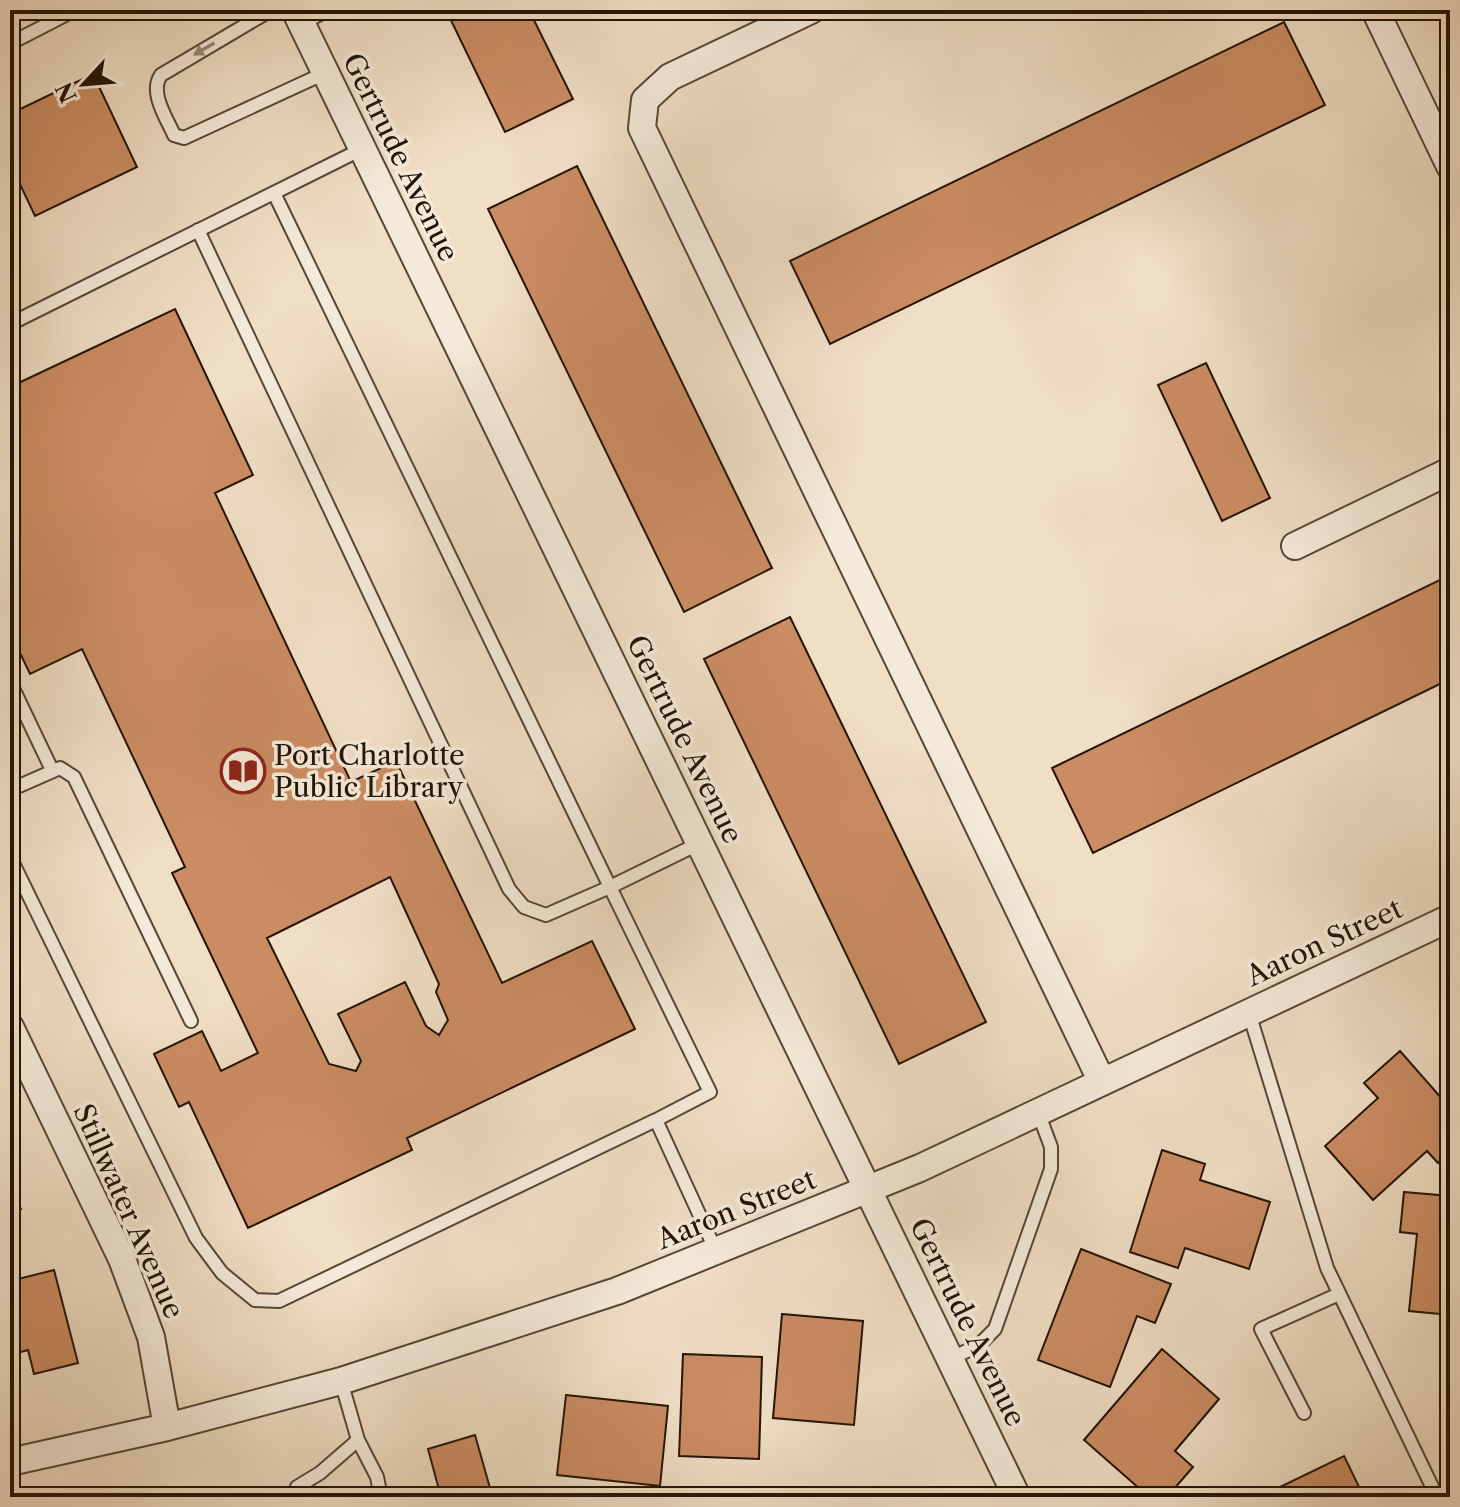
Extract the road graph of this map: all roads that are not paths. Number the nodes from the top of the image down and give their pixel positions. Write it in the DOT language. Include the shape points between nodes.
graph roads {
  1 [pos="75,10"];
  2 [pos="271,10"];
  3 [pos="328,10"];
  4 [pos="811,10"];
  5 [pos="1375,10"];
  6 [pos="298,17"];
  7 [pos="10,43"];
  8 [pos="325,73"];
  9 [pos="362,149"];
  10 [pos="1450,166"];
  11 [pos="274,193"];
  12 [pos="198,230"];
  13 [pos="10,324"];
  14 [pos="1450,471"];
  15 [pos="1295,546"];
  16 [pos="10,682"];
  17 [pos="52,770"];
  18 [pos="10,790"];
  19 [pos="700,843"];
  20 [pos="10,857"];
  21 [pos="610,887"];
  22 [pos="1450,918"];
  23 [pos="1249,1013"];
  24 [pos="191,1021"];
  25 [pos="10,1027"];
  26 [pos="1102,1082"];
  27 [pos="1038,1112"];
  28 [pos="656,1120"];
  29 [pos="868,1190"];
  30 [pos="717,1253"];
  31 [pos="1339,1294"];
  32 [pos="950,1359"];
  33 [pos="341,1381"];
  34 [pos="1304,1413"];
  35 [pos="167,1427"];
  36 [pos="358,1440"];
  37 [pos="10,1462"];
  38 [pos="297,1497"];
  39 [pos="381,1497"];
  40 [pos="1017,1497"];
  41 [pos="1437,1497"];
  1 -- 7 [label="lane"];
  2 -- 8 [label="lane, one-way" via="157,80 157,96 174,135 184,138"];
  3 -- 6 [label="lane"];
  4 -- 26 [label="street" via="670,77 645,100 642,128"];
  5 -- 10 [label="street"];
  6 -- 8 [label="street, Gertrude Avenue"];
  8 -- 9 [label="street, Gertrude Avenue"];
  9 -- 11 [label="lane"];
  9 -- 19 [label="street, Gertrude Avenue"];
  11 -- 12 [label="lane"];
  11 -- 21 [label="lane"];
  12 -- 13 [label="lane"];
  12 -- 21 [label="lane" via="509,889 524,907 546,915"];
  14 -- 15 [label="street"];
  16 -- 17 [label="lane"];
  17 -- 18 [label="lane"];
  17 -- 24 [label="lane" via="60,768 74,777"];
  19 -- 21 [label="lane"];
  19 -- 29 [label="street, Gertrude Avenue"];
  20 -- 28 [label="lane" via="196,1238 222,1273 255,1300 279,1301"];
  21 -- 28 [label="lane" via="710,1092"];
  22 -- 23 [label="street, Aaron Street"];
  23 -- 26 [label="street, Aaron Street"];
  23 -- 31 [label="lane"];
  25 -- 35 [label="street, Stillwater Avenue" via="122,1259 151,1337"];
  26 -- 27 [label="street, Aaron Street"];
  27 -- 29 [label="street, Aaron Street"];
  27 -- 32 [label="lane" via="1051,1147 1051,1169 995,1329 979,1345"];
  28 -- 30 [label="lane"];
  29 -- 30 [label="street, Aaron Street"];
  29 -- 32 [label="street, Gertrude Avenue"];
  30 -- 33 [label="street, Aaron Street" via="559,1313"];
  31 -- 34 [label="lane" via="1261,1329"];
  31 -- 41 [label="lane"];
  32 -- 40 [label="street, Gertrude Avenue"];
  33 -- 35 [label="street, Aaron Street"];
  33 -- 36 [label="lane"];
  35 -- 37 [label="street, Aaron Street"];
  36 -- 38 [label="lane" via="297,1487"];
  36 -- 39 [label="lane"];
}
